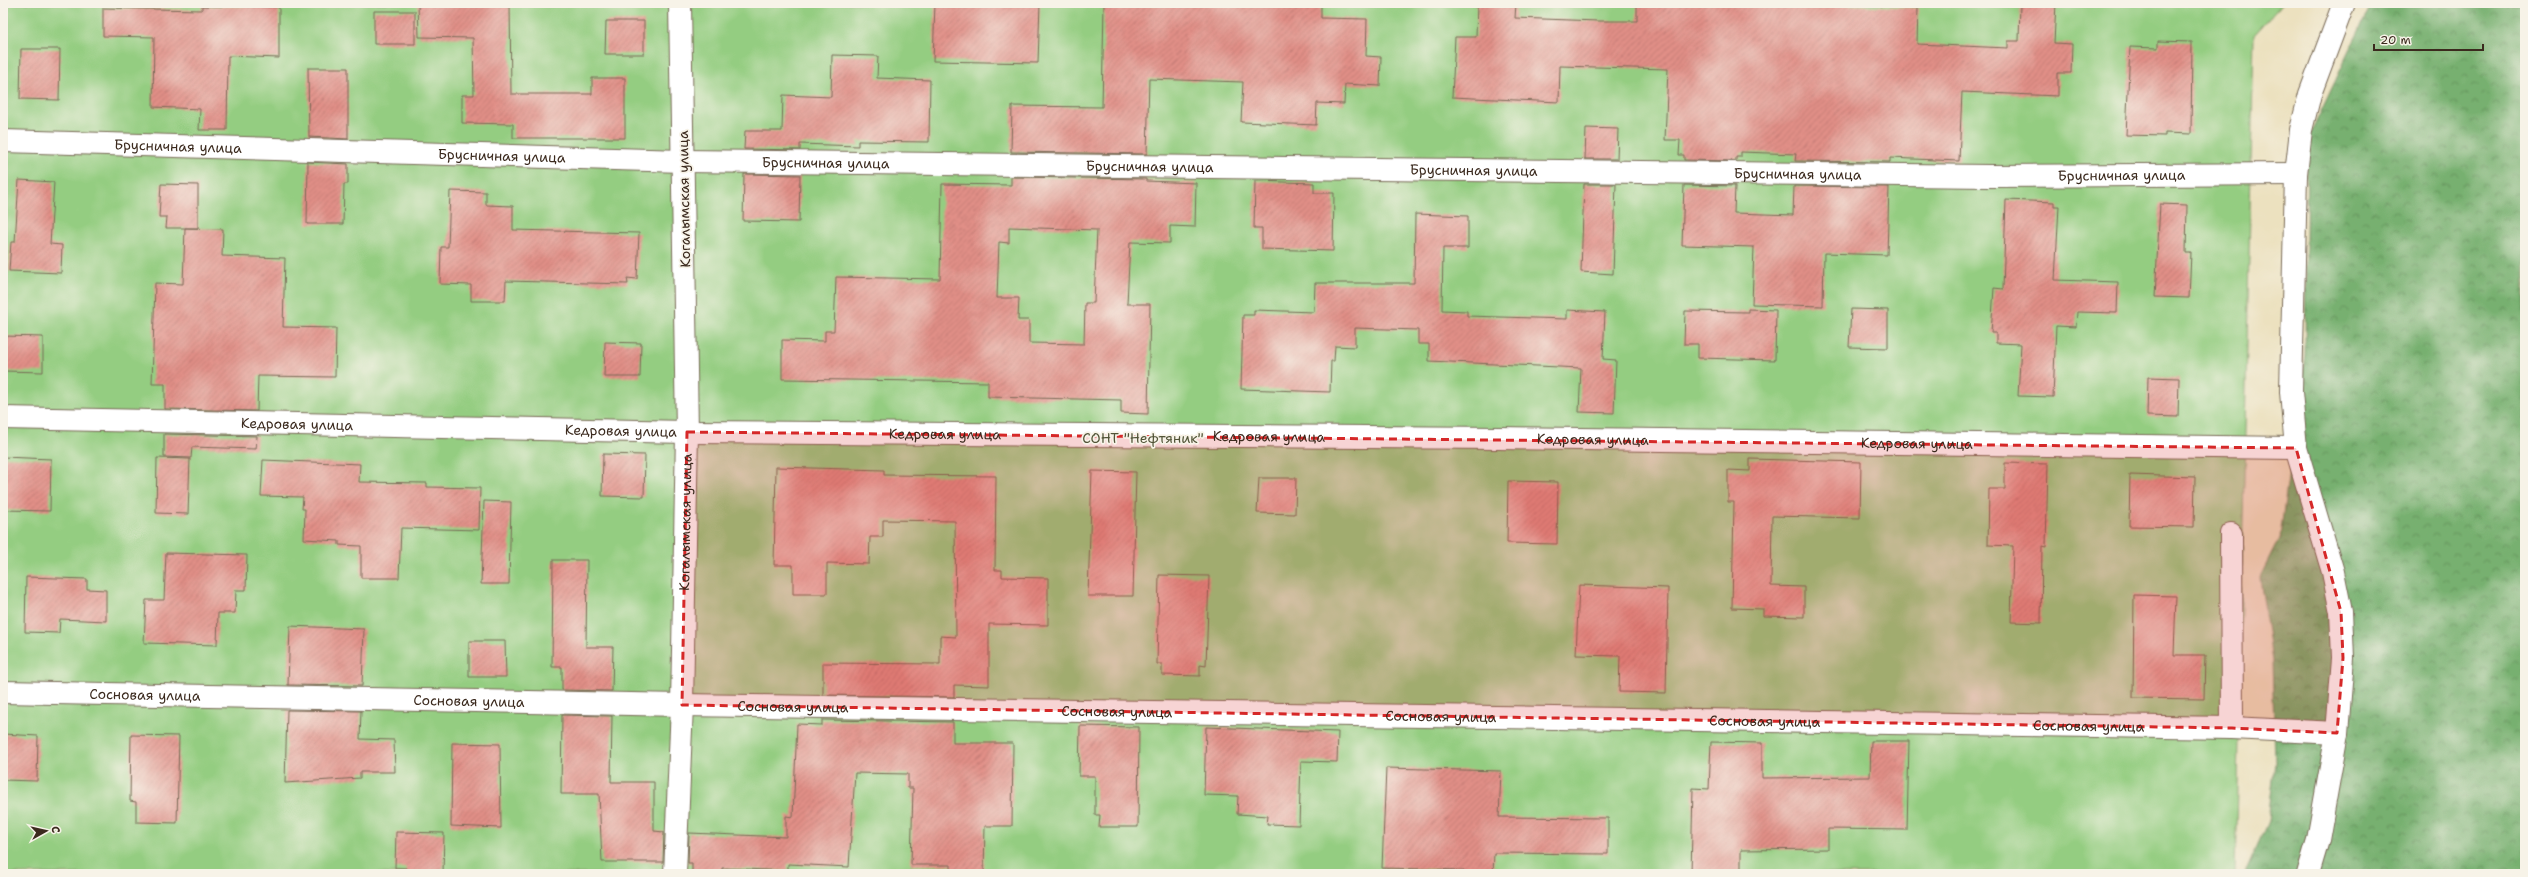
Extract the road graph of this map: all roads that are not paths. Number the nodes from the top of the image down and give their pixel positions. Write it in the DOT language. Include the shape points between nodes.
graph roads {
  1 [pos="680,3"];
  2 [pos="2344,3"];
  3 [pos="3,141"];
  4 [pos="683,161"];
  5 [pos="2296,174"];
  6 [pos="3,418"];
  7 [pos="687,432"];
  8 [pos="2296,448"];
  9 [pos="2231,534"];
  10 [pos="3,692"];
  11 [pos="682,705"];
  12 [pos="2232,728"];
  13 [pos="2337,734"];
  14 [pos="675,874"];
  15 [pos="2308,874"];
  1 -- 4 [label="street, Когалымская улица"];
  2 -- 5 [label="street" via="2310,94 2301,130"];
  3 -- 4 [label="street, Брусничная улица"];
  4 -- 5 [label="street, Брусничная улица" via="1973,176"];
  4 -- 7 [label="street, Когалымская улица"];
  5 -- 8 [label="street" via="2292,392"];
  6 -- 7 [label="street, Кедровая улица"];
  7 -- 8 [label="street, Кедровая улица" via="1499,438"];
  7 -- 11 [label="street, Когалымская улица"];
  8 -- 13 [label="street" via="2333,572 2341,612 2343,658"];
  9 -- 12 [label="street"];
  10 -- 11 [label="street, Сосновая улица"];
  11 -- 12 [label="street, Сосновая улица"];
  11 -- 14 [label="street, Когалымская улица"];
  12 -- 13 [label="street, Сосновая улица"];
  13 -- 15 [label="street" via="2318,840"];
}
